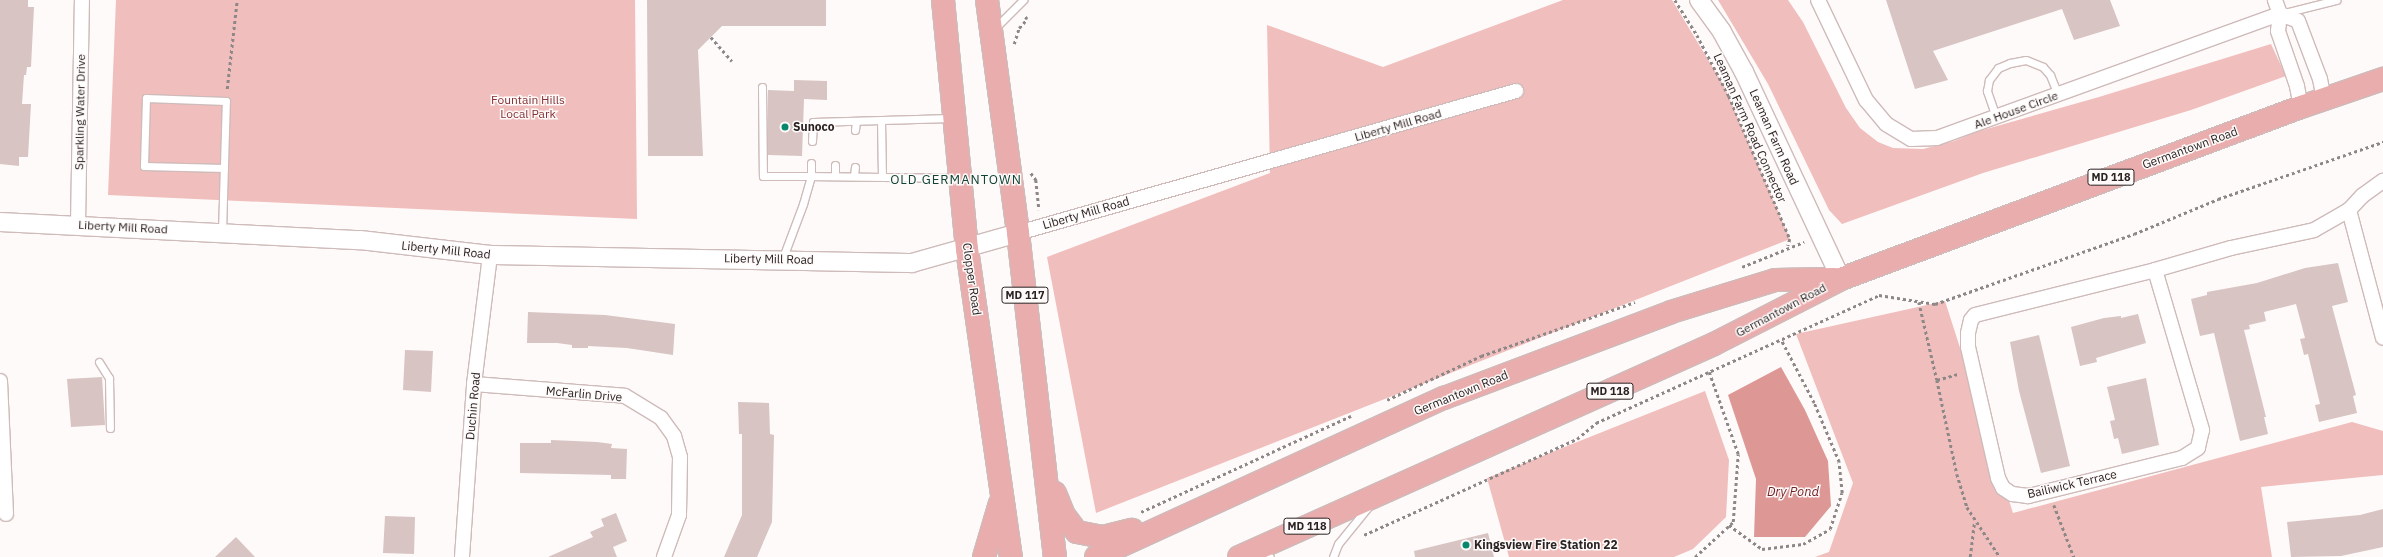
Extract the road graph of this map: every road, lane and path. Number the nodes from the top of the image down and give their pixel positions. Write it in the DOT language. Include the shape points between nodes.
graph roads {
  1 [pos="82,0"];
  2 [pos="237,0"];
  3 [pos="944,0"];
  4 [pos="987,0"];
  5 [pos="1023,0"];
  6 [pos="1675,0"];
  7 [pos="1699,0"];
  8 [pos="1818,0"];
  9 [pos="2276,0"];
  10 [pos="2336,0"];
  11 [pos="2280,14"];
  12 [pos="991,33"];
  13 [pos="711,37"];
  14 [pos="732,61"];
  15 [pos="2383,79"];
  16 [pos="762,87"];
  17 [pos="1516,91"];
  18 [pos="2058,95"];
  19 [pos="2324,99"];
  20 [pos="226,101"];
  21 [pos="2301,107"];
  22 [pos="1996,117"];
  23 [pos="956,118"];
  24 [pos="881,120"];
  25 [pos="835,121"];
  26 [pos="856,121"];
  27 [pos="835,130"];
  28 [pos="856,130"];
  29 [pos="812,141"];
  30 [pos="2383,142"];
  31 [pos="811,163"];
  32 [pos="834,165"];
  33 [pos="855,167"];
  34 [pos="224,168"];
  35 [pos="811,176"];
  36 [pos="834,176"];
  37 [pos="854,176"];
  38 [pos="882,176"];
  39 [pos="961,178"];
  40 [pos="2383,181"];
  41 [pos="2349,210"];
  42 [pos="0,222"];
  43 [pos="78,225"];
  44 [pos="222,232"];
  45 [pos="1018,233"];
  46 [pos="1788,246"];
  47 [pos="967,249"];
  48 [pos="490,255"];
  49 [pos="782,260"];
  50 [pos="2155,270"];
  51 [pos="1841,278"];
  52 [pos="1919,302"];
  53 [pos="2383,338"];
  54 [pos="1781,340"];
  55 [pos="99,362"];
  56 [pos="1973,370"];
  57 [pos="1709,372"];
  58 [pos="1937,380"];
  59 [pos="0,381"];
  60 [pos="474,384"];
  61 [pos="110,428"];
  62 [pos="1046,469"];
  63 [pos="1003,490"];
  64 [pos="2048,491"];
  65 [pos="1376,496"];
  66 [pos="6,514"];
  67 [pos="1185,516"];
  68 [pos="1974,523"];
  69 [pos="1730,525"];
  70 [pos="1361,537"];
  71 [pos="1253,555"];
  72 [pos="462,557"];
  73 [pos="664,557"];
  74 [pos="984,557"];
  75 [pos="1011,557"];
  76 [pos="1055,557"];
  77 [pos="1096,557"];
  78 [pos="1333,557"];
  79 [pos="1694,557"];
  80 [pos="1970,557"];
  81 [pos="2000,557"];
  82 [pos="2074,557"];
  1 -- 43 [label="street, Sparkling Water Drive"];
  2 -- 20 [label="path"];
  3 -- 23 [label="main road, Clopper Road"];
  4 -- 12 [label="main road, MD 117"];
  5 -- 12 [label="lane"];
  6 -- 46 [label="path, Leaman Farm Road Connector" via="1698,35 1729,96 1790,239"];
  7 -- 51 [label="street, Leaman Farm Road" via="1722,32 1744,72"];
  8 -- 22 [label="street, Ale House Circle" via="1866,100 1886,124 1911,139 1936,138"];
  9 -- 11 [label="street"];
  10 -- 11 [label="lane, Ale House Circle"];
  11 -- 18 [label="street, Ale House Circle"];
  11 -- 19 [label="street" via="2298,21 2320,78"];
  11 -- 21 [label="street" via="2278,31 2297,86"];
  12 -- 45 [label="main road, MD 117"];
  13 -- 14 [label="path"];
  15 -- 19 [label="main road, Germantown Road / MD 118"];
  16 -- 35 [label="lane" via="763,176"];
  17 -- 45 [label="street, Liberty Mill Road"];
  18 -- 22 [label="street, Ale House Circle"];
  18 -- 22 [label="lane" via="2050,75 2043,67 2026,60 2010,63 1998,68 1989,80 1987,91"];
  19 -- 21 [label="main road, Germantown Road / MD 118"];
  20 -- 34 [label="lane"];
  20 -- 34 [label="lane" via="146,98 144,158 144,166"];
  21 -- 51 [label="main road, Germantown Road / MD 118"];
  23 -- 24 [label="lane"];
  23 -- 39 [label="main road, Clopper Road"];
  24 -- 26 [label="lane"];
  24 -- 38 [label="lane"];
  25 -- 26 [label="lane"];
  25 -- 27 [label="lane"];
  25 -- 29 [label="lane" via="813,122"];
  26 -- 28 [label="lane"];
  30 -- 52 [label="path" via="2218,199 2034,271 1935,304"];
  31 -- 35 [label="lane"];
  32 -- 36 [label="lane"];
  33 -- 37 [label="lane"];
  34 -- 44 [label="lane"];
  35 -- 36 [label="lane"];
  35 -- 49 [label="lane" via="804,204"];
  36 -- 37 [label="lane"];
  37 -- 38 [label="lane"];
  38 -- 39 [label="lane"];
  39 -- 47 [label="main road, Clopper Road"];
  40 -- 41 [label="street, Bailiwick Terrace" via="2362,196"];
  41 -- 50 [label="street, Bailiwick Terrace" via="2314,230 2231,248"];
  41 -- 53 [label="street"];
  42 -- 43 [label="street, Liberty Mill Road"];
  43 -- 44 [label="street, Liberty Mill Road"];
  44 -- 48 [label="street, Liberty Mill Road" via="360,240"];
  45 -- 47 [label="street, Liberty Mill Road"];
  45 -- 62 [label="main road, MD 117"];
  47 -- 49 [label="street, Liberty Mill Road" via="912,263"];
  47 -- 63 [label="main road, Clopper Road"];
  48 -- 49 [label="street, Liberty Mill Road"];
  48 -- 60 [label="street, Duchin Road"];
  50 -- 56 [label="street, Bailiwick Terrace" via="1975,315 1968,333"];
  50 -- 64 [label="street, Bailiwick Terrace" via="2202,430 2198,448 2182,458"];
  51 -- 65 [label="main road, Germantown Road / MD 118" via="1714,344"];
  51 -- 67 [label="main road, Germantown Road / MD 118" via="1775,280 1671,312 1444,398"];
  52 -- 54 [label="path" via="1879,295"];
  52 -- 58 [label="path"];
  54 -- 57 [label="path"];
  54 -- 69 [label="path" via="1814,403 1839,462 1842,493 1830,529 1803,544 1762,549"];
  55 -- 61 [label="lane" via="110,378"];
  56 -- 58 [label="path"];
  56 -- 64 [label="street, Bailiwick Terrace" via="1998,478 2003,488 2019,496"];
  57 -- 69 [label="path" via="1738,454 1733,522"];
  57 -- 70 [label="path" via="1596,423 1577,439"];
  58 -- 81 [label="path" via="1957,474 1967,507"];
  59 -- 66 [label="street"];
  60 -- 72 [label="street, Duchin Road"];
  60 -- 73 [label="street, McFarlin Drive" via="625,396 661,418 674,436 680,457 679,515"];
  62 -- 67 [label="main road" via="1064,515 1077,532 1103,537"];
  62 -- 76 [label="main road, MD 117"];
  63 -- 74 [label="main road"];
  63 -- 75 [label="main road, Clopper Road"];
  64 -- 82 [label="path"];
  65 -- 71 [label="main road, Germantown Road / MD 118"];
  65 -- 78 [label="lane" via="1338,544"];
  67 -- 77 [label="main road, Germantown Road / MD 118"];
  68 -- 80 [label="path"];
  69 -- 79 [label="path"];
}
